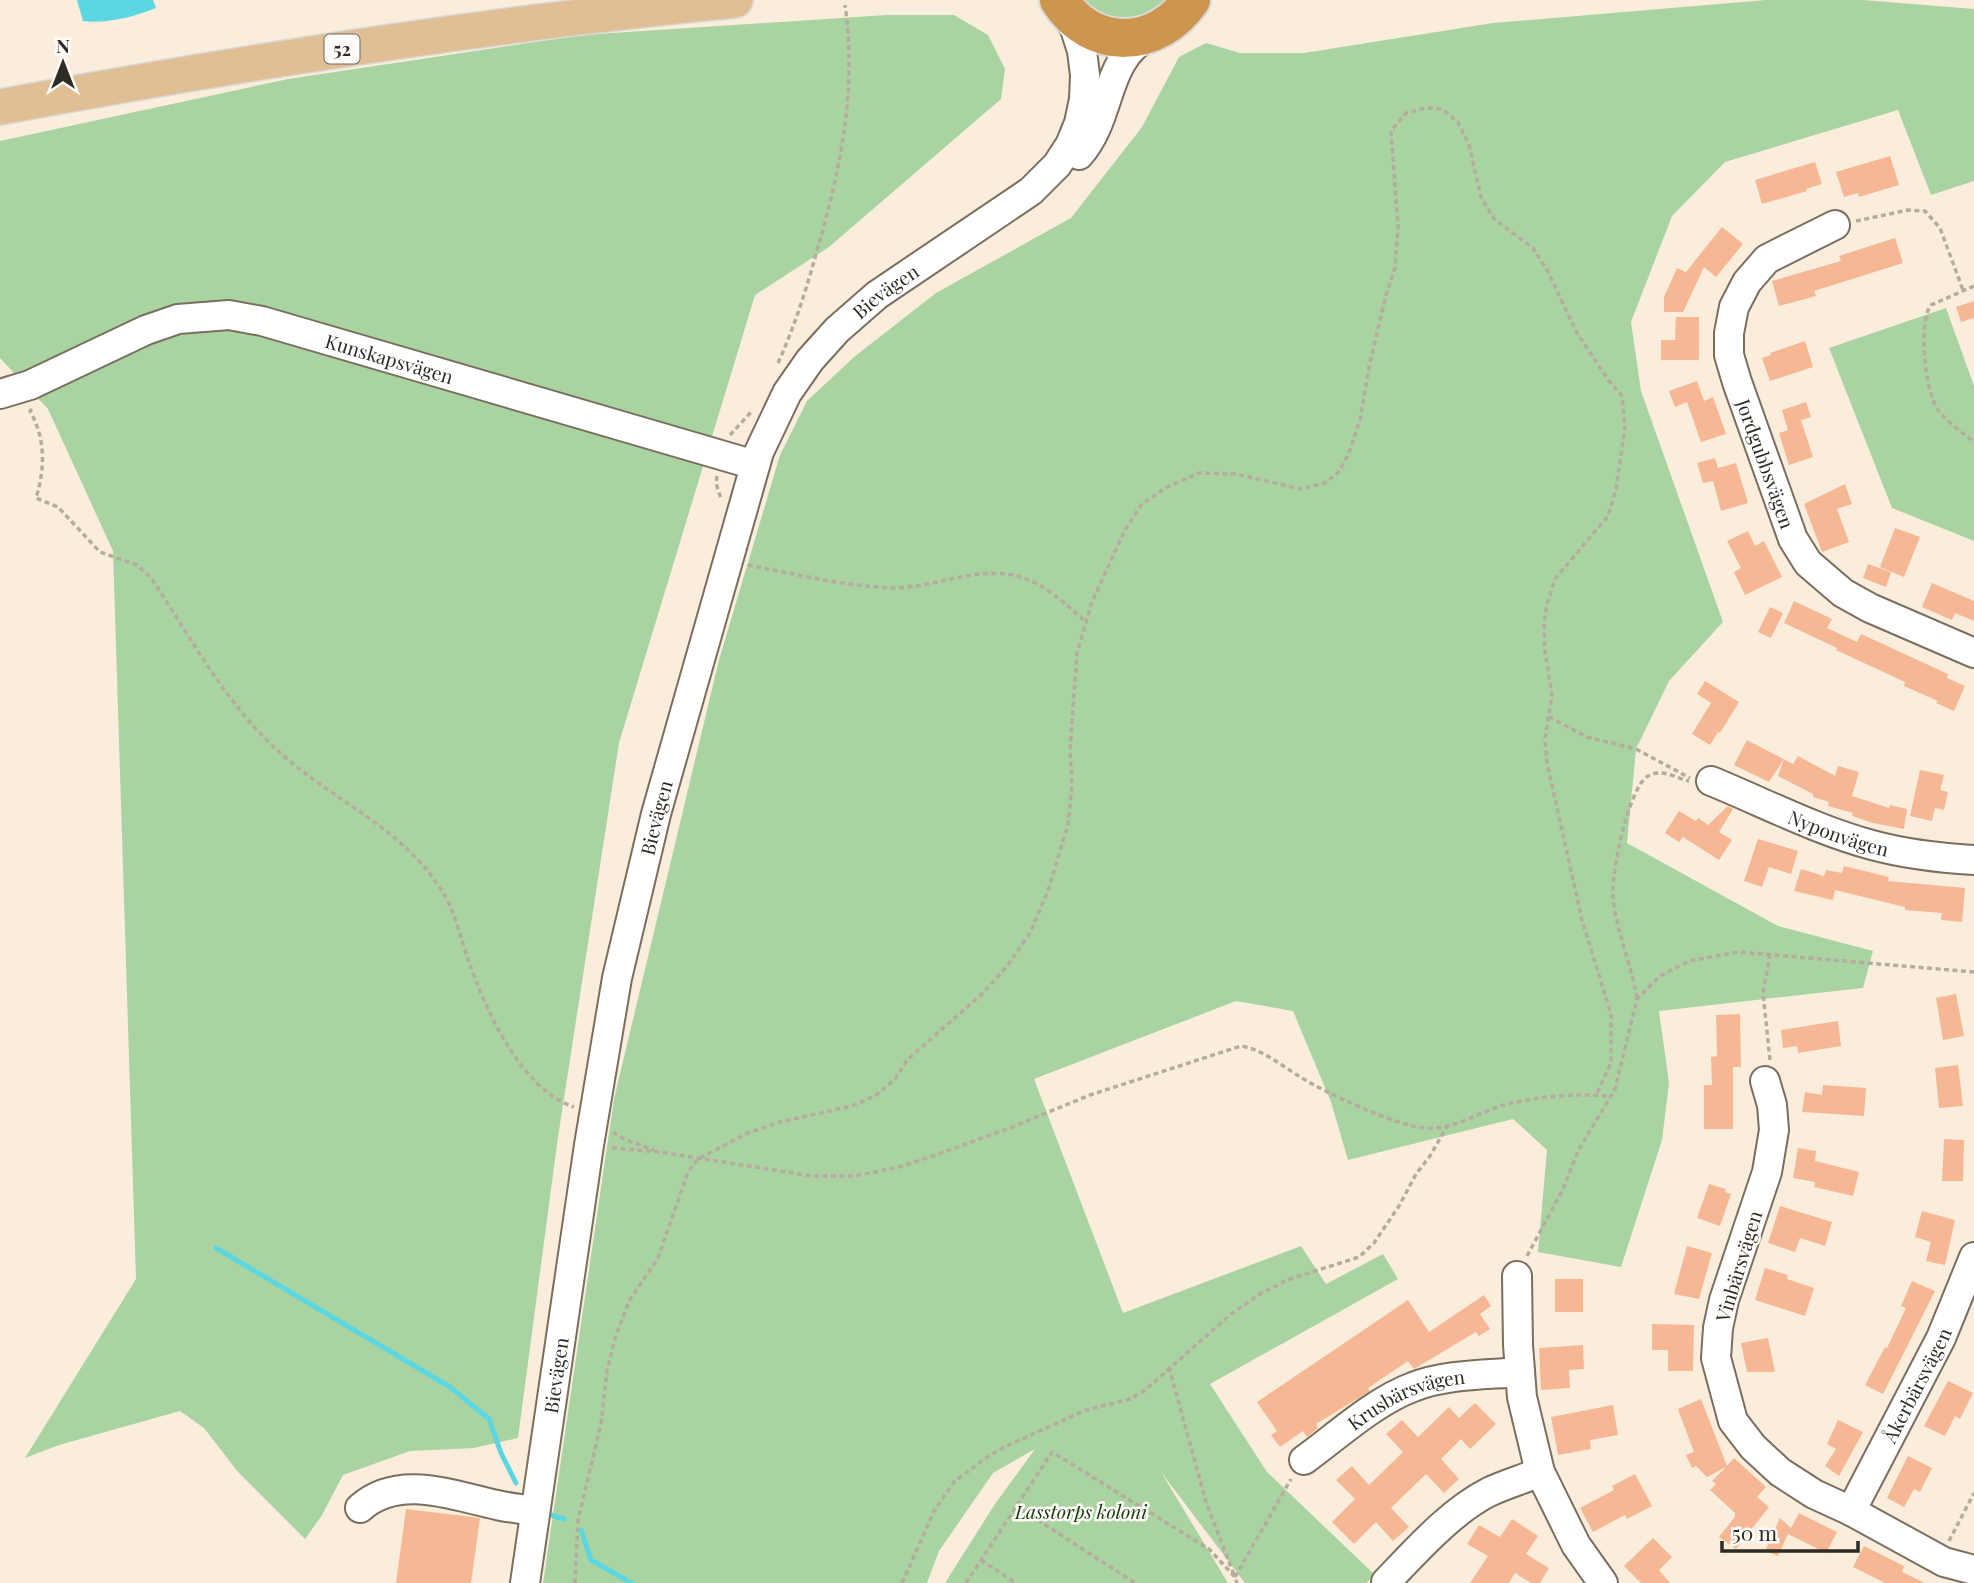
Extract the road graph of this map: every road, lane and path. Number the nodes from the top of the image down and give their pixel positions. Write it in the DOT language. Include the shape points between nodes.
graph roads {
  1 [pos="586,0"];
  2 [pos="735,0"];
  3 [pos="1191,0"];
  4 [pos="1220,0"];
  5 [pos="1061,4"];
  6 [pos="845,5"];
  7 [pos="1158,31"];
  8 [pos="0,91"];
  9 [pos="0,107"];
  10 [pos="1041,183"];
  11 [pos="1835,225"];
  12 [pos="1974,286"];
  13 [pos="1963,290"];
  14 [pos="775,370"];
  15 [pos="15,391"];
  16 [pos="757,405"];
  17 [pos="1974,442"];
  18 [pos="716,465"];
  19 [pos="755,465"];
  20 [pos="727,562"];
  21 [pos="1086,622"];
  22 [pos="1974,653"];
  23 [pos="1549,717"];
  24 [pos="1703,781"];
  25 [pos="1974,860"];
  26 [pos="1770,955"];
  27 [pos="1974,971"];
  28 [pos="1637,999"];
  29 [pos="1765,1081"];
  30 [pos="1596,1094"];
  31 [pos="1611,1097"];
  32 [pos="594,1111"];
  33 [pos="1447,1126"];
  34 [pos="589,1144"];
  35 [pos="659,1152"];
  36 [pos="698,1159"];
  37 [pos="1974,1256"];
  38 [pos="1517,1276"];
  39 [pos="1169,1367"];
  40 [pos="1520,1372"];
  41 [pos="1304,1460"];
  42 [pos="1540,1472"];
  43 [pos="1016,1506"];
  44 [pos="360,1507"];
  45 [pos="536,1511"];
  46 [pos="1851,1511"];
  47 [pos="981,1560"];
  48 [pos="1970,1570"];
  49 [pos="1235,1577"];
  50 [pos="1589,1578"];
  51 [pos="1386,1582"];
  52 [pos="525,1583"];
  53 [pos="575,1583"];
  54 [pos="902,1583"];
  55 [pos="966,1583"];
  56 [pos="1016,1583"];
  57 [pos="1135,1583"];
  58 [pos="1237,1583"];
  1 -- 8 [label="main road, 52" via="325,35"];
  2 -- 9 [label="main road, 52" via="442,34"];
  3 -- 7 [label="highway"];
  4 -- 7 [label="highway"];
  5 -- 7 [label="highway" via="1080,24 1104,35 1127,38"];
  5 -- 10 [label="street, Bievägen" via="1082,51 1084,99 1070,145"];
  6 -- 14 [label="path" via="850,85 840,167 804,297"];
  7 -- 10 [label="street, Bievägen" via="1134,45 1120,62 1102,118 1085,148 1061,173"];
  10 -- 19 [label="street, Bievägen" via="877,295 837,330 787,393"];
  11 -- 13 [label="path" via="1908,210 1925,211 1940,228"];
  11 -- 22 [label="street, Jordgubbsvägen" via="1767,259 1746,282 1729,333 1729,355 1737,382 1793,539 1808,563 1870,608"];
  12 -- 13 [label="path"];
  13 -- 17 [label="path" via="1928,308 1926,358 1934,404"];
  15 -- 18 [label="street, Kunskapsvägen" via="162,324 195,316 229,315 262,321"];
  15 -- 32 [label="path" via="34,418 44,458 36,498 58,507 100,552 137,565 151,578 219,682 274,747 389,833 425,868 446,899 486,1005 523,1068 562,1102"];
  16 -- 18 [label="path" via="733,431"];
  18 -- 19 [label="street, Kunskapsvägen"];
  19 -- 20 [label="street, Bievägen"];
  20 -- 21 [label="path" via="894,588 991,571 1021,576 1052,591"];
  20 -- 32 [label="street, Bievägen" via="641,873"];
  21 -- 23 [label="path" via="1125,530 1141,505 1165,488 1199,473 1236,474 1301,489 1325,483 1338,473 1360,420 1395,268 1398,226 1391,131 1406,113 1442,109 1458,122 1469,145 1481,197 1494,219 1533,248 1577,333 1622,396 1625,428 1608,516 1555,579 1548,604 1544,623 1552,695"];
  21 -- 36 [label="path" via="1077,653 1068,824 1048,891 1030,933 1008,965 875,1096 748,1133"];
  23 -- 24 [label="path" via="1587,737 1636,749"];
  23 -- 30 [label="path" via="1546,763 1582,920 1611,1014 1611,1063"];
  24 -- 25 [label="street, Nyponvägen" via="1873,845"];
  24 -- 28 [label="path" via="1661,773 1646,777 1624,828 1613,897"];
  26 -- 27 [label="path"];
  26 -- 28 [label="path" via="1738,952 1689,961 1660,976"];
  26 -- 29 [label="path" via="1763,993 1770,1062"];
  28 -- 31 [label="path"];
  29 -- 46 [label="street, Vinbärsvägen" via="1774,1130 1767,1172 1724,1300 1716,1358 1733,1421 1753,1447 1802,1487"];
  30 -- 31 [label="path"];
  30 -- 33 [label="path" via="1521,1100"];
  31 -- 38 [label="path" via="1578,1151 1558,1200"];
  32 -- 34 [label="street, Bievägen"];
  32 -- 35 [label="path" via="606,1112 617,1136"];
  33 -- 36 [label="path" via="1422,1128 1391,1119 1312,1084 1261,1051 1241,1046 874,1173 812,1176"];
  33 -- 39 [label="path" via="1374,1244 1359,1257 1287,1280 1260,1294"];
  34 -- 35 [label="path"];
  34 -- 45 [label="street, Bievägen"];
  35 -- 36 [label="path"];
  36 -- 53 [label="path" via="688,1172 658,1258 629,1301 615,1338 578,1520"];
  37 -- 46 [label="street, Åkerbärsvägen" via="1941,1338"];
  38 -- 40 [label="street"];
  39 -- 49 [label="path" via="1206,1502"];
  39 -- 54 [label="path" via="1130,1399 1086,1409 1042,1429 990,1455 954,1482 934,1511"];
  40 -- 41 [label="street, Krusbärsvägen" via="1412,1387"];
  40 -- 42 [label="street"];
  41 -- 49 [label="path"];
  42 -- 50 [label="street"];
  42 -- 51 [label="street" via="1489,1492 1466,1507"];
  43 -- 47 [label="path"];
  43 -- 49 [label="path" via="1052,1452 1209,1549"];
  43 -- 57 [label="path"];
  44 -- 45 [label="street" via="383,1494 413,1489"];
  45 -- 52 [label="street, Bievägen"];
  46 -- 48 [label="street, Vinbärsvägen" via="1944,1562"];
  47 -- 55 [label="path"];
  47 -- 56 [label="path"];
  49 -- 58 [label="path"];
}
